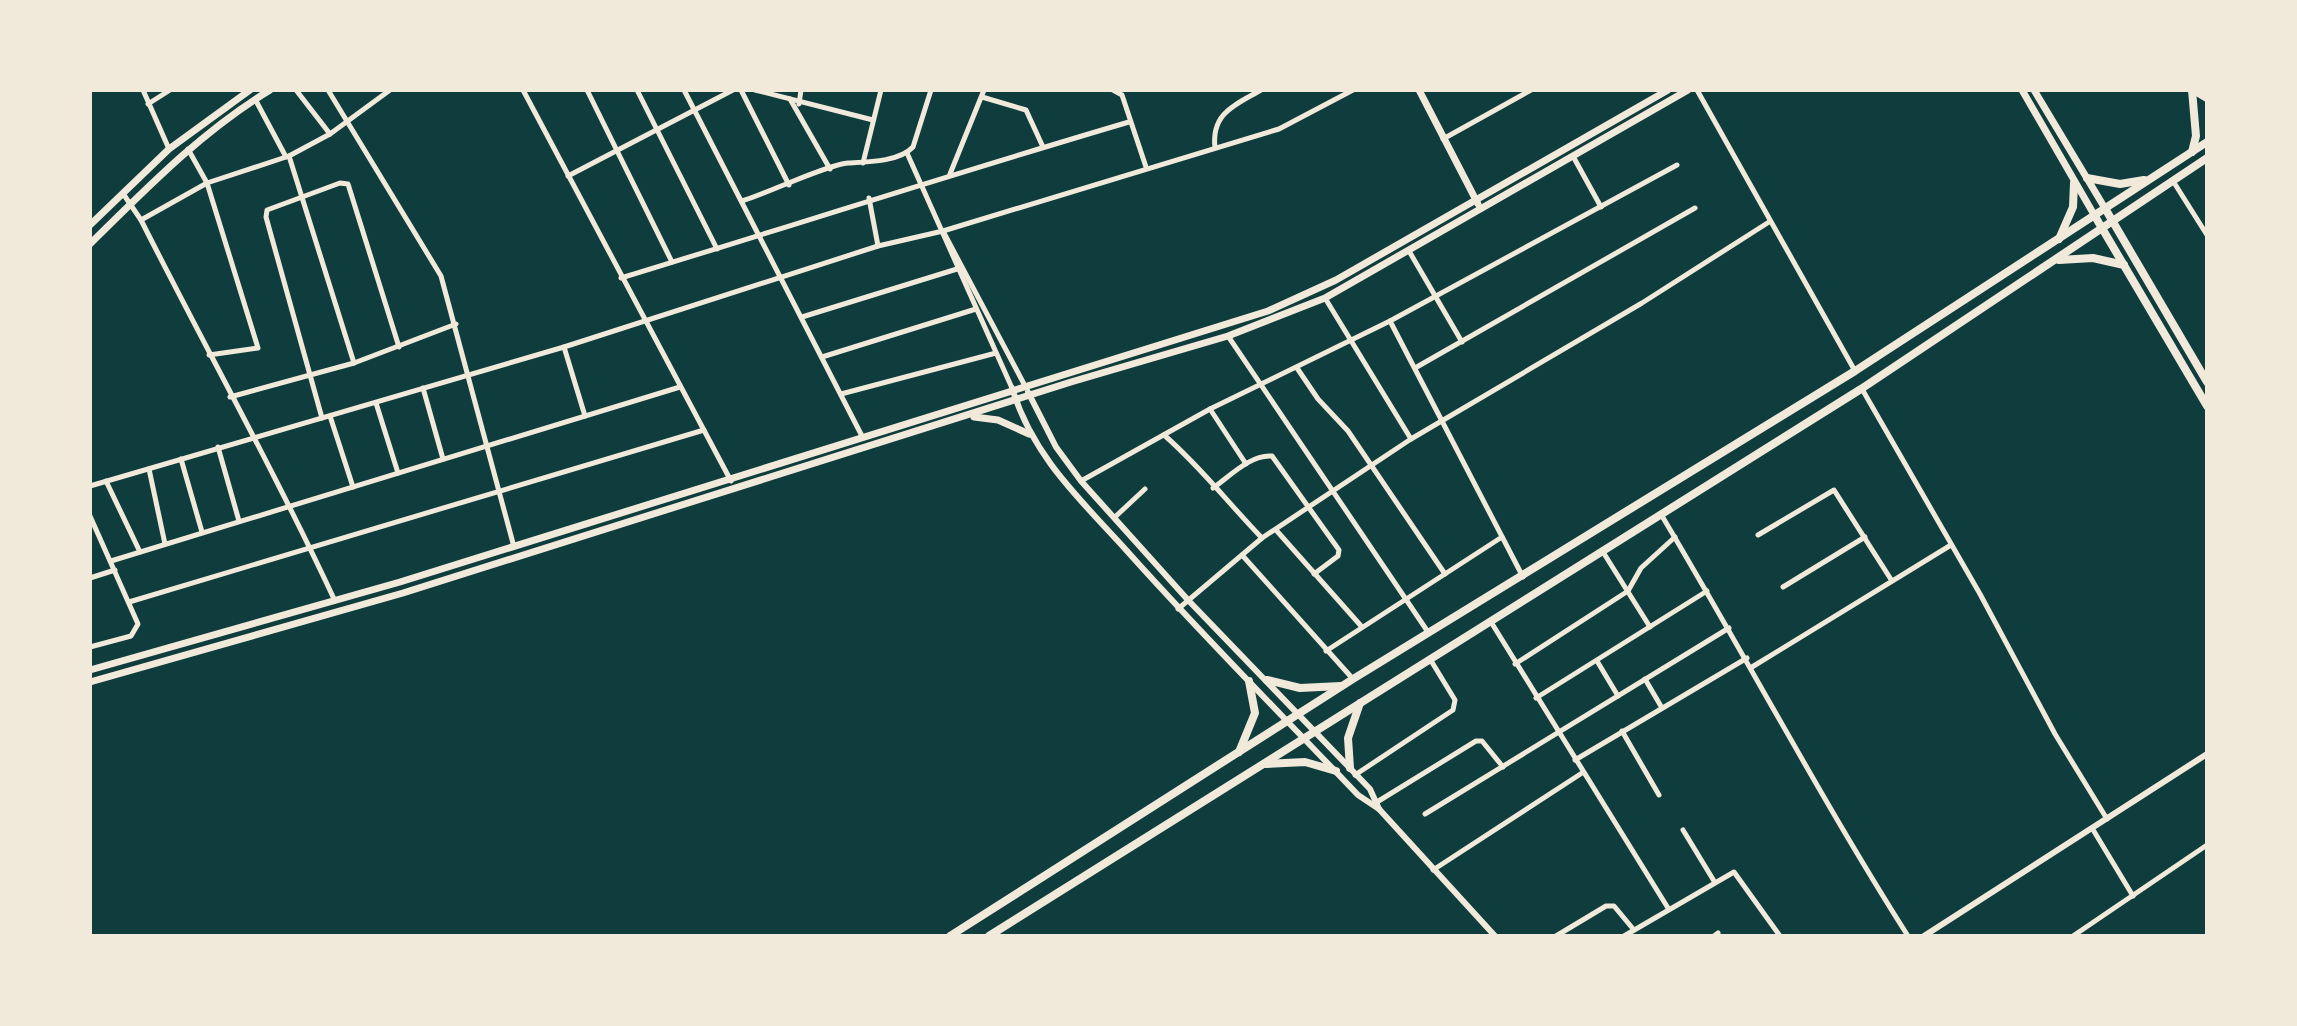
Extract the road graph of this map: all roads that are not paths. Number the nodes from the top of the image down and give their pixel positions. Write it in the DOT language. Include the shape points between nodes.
graph roads {
  1 [pos="143,90"];
  2 [pos="170,90"];
  3 [pos="250,90"];
  4 [pos="270,90"];
  5 [pos="296,90"];
  6 [pos="328,90"];
  7 [pos="390,90"];
  8 [pos="523,90"];
  9 [pos="587,90"];
  10 [pos="637,90"];
  11 [pos="684,90"];
  12 [pos="733,90"];
  13 [pos="741,90"];
  14 [pos="755,90"];
  15 [pos="801,90"];
  16 [pos="881,90"];
  17 [pos="930,90"];
  18 [pos="1261,90"];
  19 [pos="1353,90"];
  20 [pos="1419,90"];
  21 [pos="1531,90"];
  22 [pos="1668,90"];
  23 [pos="1688,90"];
  24 [pos="1697,90"];
  25 [pos="2022,90"];
  26 [pos="2034,90"];
  27 [pos="1116,91"];
  28 [pos="2195,91"];
  29 [pos="983,93"];
  30 [pos="790,98"];
  31 [pos="2207,98"];
  32 [pos="255,99"];
  33 [pos="148,104"];
  34 [pos="799,104"];
  35 [pos="2207,105"];
  36 [pos="694,110"];
  37 [pos="873,120"];
  38 [pos="348,122"];
  39 [pos="1129,122"];
  40 [pos="657,129"];
  41 [pos="330,134"];
  42 [pos="1443,139"];
  43 [pos="2207,142"];
  44 [pos="1043,147"];
  45 [pos="1215,148"];
  46 [pos="169,149"];
  47 [pos="188,149"];
  48 [pos="619,151"];
  49 [pos="907,153"];
  50 [pos="2192,153"];
  51 [pos="287,157"];
  52 [pos="1574,158"];
  53 [pos="2207,158"];
  54 [pos="863,163"];
  55 [pos="1677,165"];
  56 [pos="1146,167"];
  57 [pos="830,169"];
  58 [pos="950,175"];
  59 [pos="568,176"];
  60 [pos="2153,177"];
  61 [pos="2087,178"];
  62 [pos="2173,181"];
  63 [pos="207,183"];
  64 [pos="2074,183"];
  65 [pos="789,185"];
  66 [pos="919,185"];
  67 [pos="124,195"];
  68 [pos="304,196"];
  69 [pos="869,198"];
  70 [pos="742,201"];
  71 [pos="1476,201"];
  72 [pos="131,203"];
  73 [pos="1601,207"];
  74 [pos="1695,208"];
  75 [pos="1481,209"];
  76 [pos="2106,210"];
  77 [pos="2096,218"];
  78 [pos="141,220"];
  79 [pos="1769,222"];
  80 [pos="2113,222"];
  81 [pos="90,225"];
  82 [pos="2103,229"];
  83 [pos="942,231"];
  84 [pos="2207,235"];
  85 [pos="760,236"];
  86 [pos="2058,240"];
  87 [pos="90,244"];
  88 [pos="878,246"];
  89 [pos="717,249"];
  90 [pos="1409,251"];
  91 [pos="672,262"];
  92 [pos="2050,263"];
  93 [pos="2124,265"];
  94 [pos="957,269"];
  95 [pos="781,277"];
  96 [pos="621,278"];
  97 [pos="1325,298"];
  98 [pos="1436,299"];
  99 [pos="976,309"];
  100 [pos="802,317"];
  101 [pos="647,319"];
  102 [pos="1390,321"];
  103 [pos="456,324"];
  104 [pos="1228,336"];
  105 [pos="1462,342"];
  106 [pos="1352,343"];
  107 [pos="399,347"];
  108 [pos="564,347"];
  109 [pos="996,353"];
  110 [pos="209,355"];
  111 [pos="822,357"];
  112 [pos="354,363"];
  113 [pos="1297,368"];
  114 [pos="1415,368"];
  115 [pos="1855,371"];
  116 [pos="309,374"];
  117 [pos="469,374"];
  118 [pos="2207,382"];
  119 [pos="1024,384"];
  120 [pos="1259,386"];
  121 [pos="680,387"];
  122 [pos="423,388"];
  123 [pos="1012,388"];
  124 [pos="1861,389"];
  125 [pos="841,394"];
  126 [pos="1030,395"];
  127 [pos="230,397"];
  128 [pos="1016,401"];
  129 [pos="376,403"];
  130 [pos="2207,406"];
  131 [pos="1210,409"];
  132 [pos="330,416"];
  133 [pos="585,416"];
  134 [pos="968,417"];
  135 [pos="322,418"];
  136 [pos="1443,419"];
  137 [pos="704,430"];
  138 [pos="1029,434"];
  139 [pos="1164,435"];
  140 [pos="251,437"];
  141 [pos="863,438"];
  142 [pos="1411,439"];
  143 [pos="487,446"];
  144 [pos="218,447"];
  145 [pos="181,459"];
  146 [pos="443,459"];
  147 [pos="1246,464"];
  148 [pos="1372,467"];
  149 [pos="149,469"];
  150 [pos="398,473"];
  151 [pos="729,477"];
  152 [pos="106,481"];
  153 [pos="1081,481"];
  154 [pos="90,486"];
  155 [pos="353,487"];
  156 [pos="734,488"];
  157 [pos="1213,488"];
  158 [pos="1145,489"];
  159 [pos="499,490"];
  160 [pos="1335,492"];
  161 [pos="291,506"];
  162 [pos="1310,508"];
  163 [pos="90,516"];
  164 [pos="1662,516"];
  165 [pos="1115,517"];
  166 [pos="239,521"];
  167 [pos="93,530"];
  168 [pos="1276,530"];
  169 [pos="202,532"];
  170 [pos="1758,535"];
  171 [pos="1502,537"];
  172 [pos="1675,537"];
  173 [pos="1865,537"];
  174 [pos="1262,538"];
  175 [pos="165,544"];
  176 [pos="1951,545"];
  177 [pos="310,547"];
  178 [pos="514,547"];
  179 [pos="140,552"];
  180 [pos="1603,552"];
  181 [pos="1242,555"];
  182 [pos="111,561"];
  183 [pos="115,570"];
  184 [pos="1314,574"];
  185 [pos="1445,574"];
  186 [pos="1523,577"];
  187 [pos="90,578"];
  188 [pos="1892,581"];
  189 [pos="400,582"];
  190 [pos="1783,587"];
  191 [pos="1628,591"];
  192 [pos="1707,591"];
  193 [pos="403,593"];
  194 [pos="1407,599"];
  195 [pos="1188,600"];
  196 [pos="335,601"];
  197 [pos="129,602"];
  198 [pos="1178,609"];
  199 [pos="1490,621"];
  200 [pos="1362,627"];
  201 [pos="1650,627"];
  202 [pos="1729,628"];
  203 [pos="1428,632"];
  204 [pos="90,647"];
  205 [pos="1326,651"];
  206 [pos="1429,658"];
  207 [pos="1747,658"];
  208 [pos="1597,661"];
  209 [pos="1515,664"];
  210 [pos="1752,667"];
  211 [pos="90,668"];
  212 [pos="1353,679"];
  213 [pos="1645,679"];
  214 [pos="1267,680"];
  215 [pos="1249,681"];
  216 [pos="90,682"];
  217 [pos="1342,686"];
  218 [pos="1618,696"];
  219 [pos="1363,698"];
  220 [pos="1536,698"];
  221 [pos="1662,708"];
  222 [pos="1299,713"];
  223 [pos="1288,721"];
  224 [pos="1315,730"];
  225 [pos="1622,731"];
  226 [pos="1558,733"];
  227 [pos="1303,738"];
  228 [pos="1239,753"];
  229 [pos="2207,754"];
  230 [pos="1575,760"];
  231 [pos="1261,765"];
  232 [pos="1503,767"];
  233 [pos="1336,771"];
  234 [pos="1352,771"];
  235 [pos="1582,773"];
  236 [pos="1659,795"];
  237 [pos="1378,805"];
  238 [pos="1425,814"];
  239 [pos="2107,819"];
  240 [pos="2092,828"];
  241 [pos="1683,830"];
  242 [pos="2207,845"];
  243 [pos="1433,870"];
  244 [pos="1714,881"];
  245 [pos="2133,896"];
  246 [pos="1668,908"];
  247 [pos="1634,930"];
  248 [pos="950,936"];
  249 [pos="989,936"];
  250 [pos="1495,936"];
  251 [pos="1556,936"];
  252 [pos="1624,936"];
  253 [pos="1780,936"];
  254 [pos="1908,936"];
  255 [pos="1924,936"];
  256 [pos="2073,936"];
  1 -- 33 [label="street"];
  2 -- 33 [label="street"];
  3 -- 46 [label="main road"];
  4 -- 32 [label="main road"];
  5 -- 41 [label="street"];
  6 -- 38 [label="street"];
  7 -- 38 [label="street"];
  8 -- 59 [label="street"];
  9 -- 48 [label="street"];
  10 -- 40 [label="street"];
  11 -- 36 [label="street"];
  12 -- 36 [label="street"];
  13 -- 65 [label="street"];
  14 -- 30 [label="street"];
  15 -- 34 [label="street"];
  16 -- 37 [label="street"];
  17 -- 49 [label="street"];
  18 -- 45 [label="street" via="1223,112 1215,127"];
  19 -- 45 [label="street" via="1293,124"];
  20 -- 42 [label="main road"];
  21 -- 42 [label="street"];
  22 -- 71 [label="main road"];
  23 -- 52 [label="main road"];
  24 -- 79 [label="street"];
  25 -- 64 [label="main road"];
  26 -- 61 [label="main road"];
  27 -- 39 [label="street"];
  28 -- 31 [label="main road"];
  28 -- 35 [label="street"];
  28 -- 50 [label="main road"];
  29 -- 44 [label="street" via="1026,110"];
  29 -- 58 [label="street"];
  30 -- 34 [label="street"];
  30 -- 57 [label="street"];
  32 -- 47 [label="main road"];
  32 -- 51 [label="street"];
  33 -- 46 [label="street"];
  34 -- 37 [label="street"];
  36 -- 40 [label="street"];
  36 -- 70 [label="street"];
  37 -- 54 [label="street"];
  38 -- 41 [label="street"];
  38 -- 103 [label="street" via="441,276"];
  39 -- 44 [label="street"];
  39 -- 56 [label="street"];
  40 -- 48 [label="street"];
  40 -- 89 [label="street"];
  41 -- 51 [label="street"];
  42 -- 71 [label="main road"];
  43 -- 50 [label="main road"];
  44 -- 58 [label="street"];
  45 -- 56 [label="street"];
  46 -- 67 [label="main road"];
  47 -- 63 [label="street"];
  47 -- 72 [label="main road"];
  48 -- 59 [label="street"];
  48 -- 91 [label="street"];
  49 -- 54 [label="street"];
  49 -- 66 [label="street"];
  50 -- 60 [label="main road"];
  51 -- 63 [label="street"];
  51 -- 68 [label="street"];
  52 -- 73 [label="street"];
  52 -- 75 [label="main road"];
  53 -- 62 [label="main road"];
  54 -- 57 [label="street"];
  55 -- 73 [label="street"];
  56 -- 83 [label="street"];
  57 -- 65 [label="street"];
  58 -- 66 [label="street"];
  59 -- 96 [label="street"];
  60 -- 61 [label="main road" via="2120,184"];
  60 -- 76 [label="main road"];
  61 -- 76 [label="main road"];
  62 -- 80 [label="main road"];
  62 -- 84 [label="street"];
  63 -- 78 [label="street"];
  63 -- 110 [label="street" via="258,348"];
  64 -- 77 [label="main road"];
  64 -- 86 [label="main road" via="2073,207"];
  65 -- 70 [label="street"];
  66 -- 69 [label="street"];
  66 -- 83 [label="street"];
  67 -- 72 [label="street"];
  67 -- 81 [label="main road"];
  68 -- 107 [label="street" via="348,184"];
  68 -- 112 [label="street"];
  68 -- 116 [label="street" via="267,210 266,217"];
  69 -- 85 [label="street"];
  69 -- 88 [label="street"];
  70 -- 85 [label="street"];
  71 -- 75 [label="main road"];
  71 -- 119 [label="main road" via="1298,299"];
  72 -- 78 [label="street"];
  72 -- 87 [label="main road"];
  73 -- 98 [label="street"];
  74 -- 105 [label="street"];
  75 -- 90 [label="main road"];
  76 -- 77 [label="main road"];
  76 -- 80 [label="main road"];
  77 -- 82 [label="main road"];
  77 -- 86 [label="main road"];
  78 -- 110 [label="street"];
  79 -- 115 [label="street"];
  79 -- 136 [label="street"];
  80 -- 82 [label="main road"];
  80 -- 118 [label="main road"];
  82 -- 92 [label="main road"];
  82 -- 93 [label="main road"];
  83 -- 88 [label="street"];
  83 -- 94 [label="street"];
  83 -- 119 [label="street"];
  85 -- 89 [label="street"];
  85 -- 95 [label="street"];
  86 -- 115 [label="main road"];
  88 -- 95 [label="street"];
  89 -- 91 [label="street"];
  90 -- 97 [label="main road"];
  90 -- 98 [label="street"];
  91 -- 96 [label="street"];
  92 -- 93 [label="main road" via="2093,258"];
  92 -- 124 [label="main road"];
  93 -- 130 [label="main road"];
  94 -- 99 [label="street"];
  94 -- 100 [label="street"];
  95 -- 100 [label="street"];
  95 -- 101 [label="street"];
  96 -- 101 [label="street"];
  97 -- 104 [label="main road"];
  97 -- 106 [label="street"];
  98 -- 102 [label="street"];
  98 -- 105 [label="street"];
  99 -- 109 [label="street"];
  99 -- 111 [label="street"];
  100 -- 111 [label="street"];
  101 -- 108 [label="street"];
  101 -- 121 [label="street"];
  102 -- 106 [label="street"];
  102 -- 114 [label="street"];
  103 -- 107 [label="street"];
  103 -- 117 [label="street"];
  104 -- 120 [label="street"];
  104 -- 126 [label="main road"];
  105 -- 114 [label="street"];
  106 -- 113 [label="street"];
  106 -- 142 [label="street"];
  107 -- 112 [label="street"];
  108 -- 117 [label="street"];
  108 -- 133 [label="street"];
  109 -- 123 [label="street"];
  109 -- 125 [label="street"];
  110 -- 127 [label="street"];
  111 -- 125 [label="street"];
  112 -- 116 [label="street"];
  113 -- 120 [label="street"];
  113 -- 148 [label="street"];
  114 -- 136 [label="street"];
  115 -- 186 [label="main road"];
  116 -- 127 [label="street"];
  116 -- 135 [label="street"];
  117 -- 122 [label="street"];
  117 -- 143 [label="street"];
  119 -- 123 [label="main road"];
  119 -- 126 [label="street"];
  120 -- 131 [label="street"];
  120 -- 160 [label="street"];
  121 -- 133 [label="street"];
  121 -- 137 [label="street"];
  122 -- 129 [label="street"];
  122 -- 146 [label="street"];
  123 -- 128 [label="street"];
  123 -- 141 [label="main road"];
  124 -- 164 [label="main road"];
  124 -- 176 [label="street"];
  125 -- 141 [label="street"];
  126 -- 128 [label="main road"];
  126 -- 153 [label="street" via="1056,447"];
  127 -- 140 [label="street"];
  128 -- 134 [label="main road"];
  128 -- 138 [label="street"];
  129 -- 132 [label="street"];
  129 -- 150 [label="street"];
  131 -- 139 [label="street"];
  131 -- 147 [label="street"];
  132 -- 135 [label="street"];
  132 -- 155 [label="street"];
  133 -- 143 [label="street"];
  134 -- 138 [label="main road" via="998,420"];
  134 -- 156 [label="main road"];
  135 -- 140 [label="street"];
  136 -- 142 [label="street"];
  136 -- 171 [label="street"];
  137 -- 151 [label="street"];
  137 -- 159 [label="street"];
  138 -- 198 [label="street" via="1065,487"];
  139 -- 153 [label="street"];
  139 -- 157 [label="street"];
  140 -- 144 [label="street"];
  140 -- 161 [label="street"];
  141 -- 151 [label="main road"];
  142 -- 148 [label="street"];
  143 -- 146 [label="street"];
  143 -- 159 [label="street"];
  144 -- 145 [label="street"];
  144 -- 166 [label="street"];
  145 -- 149 [label="street"];
  145 -- 169 [label="street"];
  146 -- 150 [label="street"];
  147 -- 157 [label="street"];
  147 -- 162 [label="street" via="1272,456"];
  148 -- 160 [label="street"];
  148 -- 185 [label="street"];
  149 -- 152 [label="street"];
  149 -- 175 [label="street"];
  150 -- 155 [label="street"];
  151 -- 156 [label="street"];
  151 -- 178 [label="main road"];
  152 -- 154 [label="street"];
  152 -- 179 [label="street"];
  153 -- 165 [label="street"];
  155 -- 161 [label="street"];
  156 -- 193 [label="main road"];
  157 -- 174 [label="street"];
  158 -- 165 [label="street"];
  159 -- 177 [label="street"];
  159 -- 178 [label="street"];
  160 -- 162 [label="street"];
  160 -- 194 [label="street"];
  161 -- 166 [label="street"];
  161 -- 177 [label="street"];
  162 -- 168 [label="street"];
  162 -- 184 [label="street" via="1340,553"];
  163 -- 167 [label="street"];
  164 -- 172 [label="street"];
  164 -- 180 [label="main road"];
  165 -- 195 [label="street"];
  166 -- 169 [label="street"];
  167 -- 182 [label="street"];
  168 -- 174 [label="street"];
  168 -- 184 [label="street"];
  169 -- 175 [label="street"];
  170 -- 173 [label="street" via="1834,490"];
  171 -- 185 [label="street"];
  171 -- 186 [label="street"];
  172 -- 191 [label="street" via="1641,568"];
  172 -- 192 [label="street"];
  173 -- 188 [label="street"];
  173 -- 190 [label="street"];
  174 -- 181 [label="street"];
  175 -- 179 [label="street"];
  176 -- 188 [label="street"];
  176 -- 239 [label="street"];
  177 -- 196 [label="street"];
  177 -- 197 [label="street"];
  178 -- 189 [label="main road"];
  179 -- 182 [label="street"];
  180 -- 191 [label="street"];
  180 -- 199 [label="main road"];
  181 -- 195 [label="street"];
  181 -- 205 [label="street"];
  182 -- 183 [label="street"];
  183 -- 187 [label="street"];
  183 -- 197 [label="street"];
  184 -- 200 [label="street"];
  185 -- 194 [label="street"];
  186 -- 203 [label="main road"];
  188 -- 210 [label="street"];
  189 -- 193 [label="main road"];
  189 -- 196 [label="main road"];
  191 -- 201 [label="street"];
  191 -- 209 [label="street"];
  192 -- 201 [label="street"];
  192 -- 202 [label="street"];
  193 -- 216 [label="main road"];
  194 -- 200 [label="street"];
  194 -- 203 [label="street"];
  195 -- 198 [label="street"];
  195 -- 214 [label="street"];
  196 -- 211 [label="main road"];
  197 -- 204 [label="street" via="138,624 134,633"];
  198 -- 215 [label="street"];
  199 -- 206 [label="main road"];
  199 -- 209 [label="street"];
  200 -- 205 [label="street"];
  201 -- 208 [label="street"];
  202 -- 207 [label="street"];
  202 -- 213 [label="street"];
  203 -- 212 [label="main road"];
  205 -- 212 [label="street"];
  206 -- 219 [label="main road"];
  206 -- 234 [label="street" via="1455,700 1453,710"];
  207 -- 210 [label="street"];
  207 -- 221 [label="street"];
  208 -- 218 [label="street"];
  208 -- 220 [label="street"];
  209 -- 220 [label="street"];
  210 -- 254 [label="street" via="1834,817"];
  212 -- 217 [label="main road"];
  213 -- 218 [label="street"];
  213 -- 221 [label="street"];
  214 -- 217 [label="main road" via="1300,688"];
  214 -- 222 [label="street"];
  215 -- 223 [label="street"];
  215 -- 228 [label="main road" via="1255,713"];
  217 -- 222 [label="main road"];
  218 -- 226 [label="street"];
  219 -- 224 [label="main road"];
  219 -- 234 [label="main road" via="1350,724"];
  220 -- 226 [label="street"];
  221 -- 225 [label="street"];
  222 -- 223 [label="main road"];
  222 -- 224 [label="street"];
  223 -- 227 [label="street"];
  223 -- 228 [label="main road"];
  224 -- 227 [label="main road"];
  224 -- 234 [label="street"];
  225 -- 230 [label="street"];
  225 -- 236 [label="street"];
  226 -- 230 [label="street"];
  226 -- 232 [label="street"];
  227 -- 231 [label="main road"];
  227 -- 233 [label="street"];
  228 -- 248 [label="main road"];
  229 -- 239 [label="street"];
  230 -- 235 [label="street"];
  231 -- 233 [label="main road" via="1305,762"];
  231 -- 249 [label="main road"];
  232 -- 237 [label="street" via="1482,741 1476,741"];
  232 -- 238 [label="street"];
  233 -- 237 [label="street" via="1363,799"];
  234 -- 237 [label="street"];
  235 -- 243 [label="street"];
  235 -- 246 [label="street"];
  237 -- 243 [label="street"];
  239 -- 240 [label="street"];
  240 -- 245 [label="street"];
  240 -- 255 [label="street"];
  241 -- 244 [label="street"];
  242 -- 245 [label="street"];
  243 -- 250 [label="street"];
  244 -- 246 [label="street"];
  244 -- 253 [label="street" via="1734,872 1739,875"];
  245 -- 256 [label="street"];
  246 -- 247 [label="street"];
  247 -- 251 [label="street" via="1614,906 1606,906"];
  247 -- 252 [label="street"];
}
